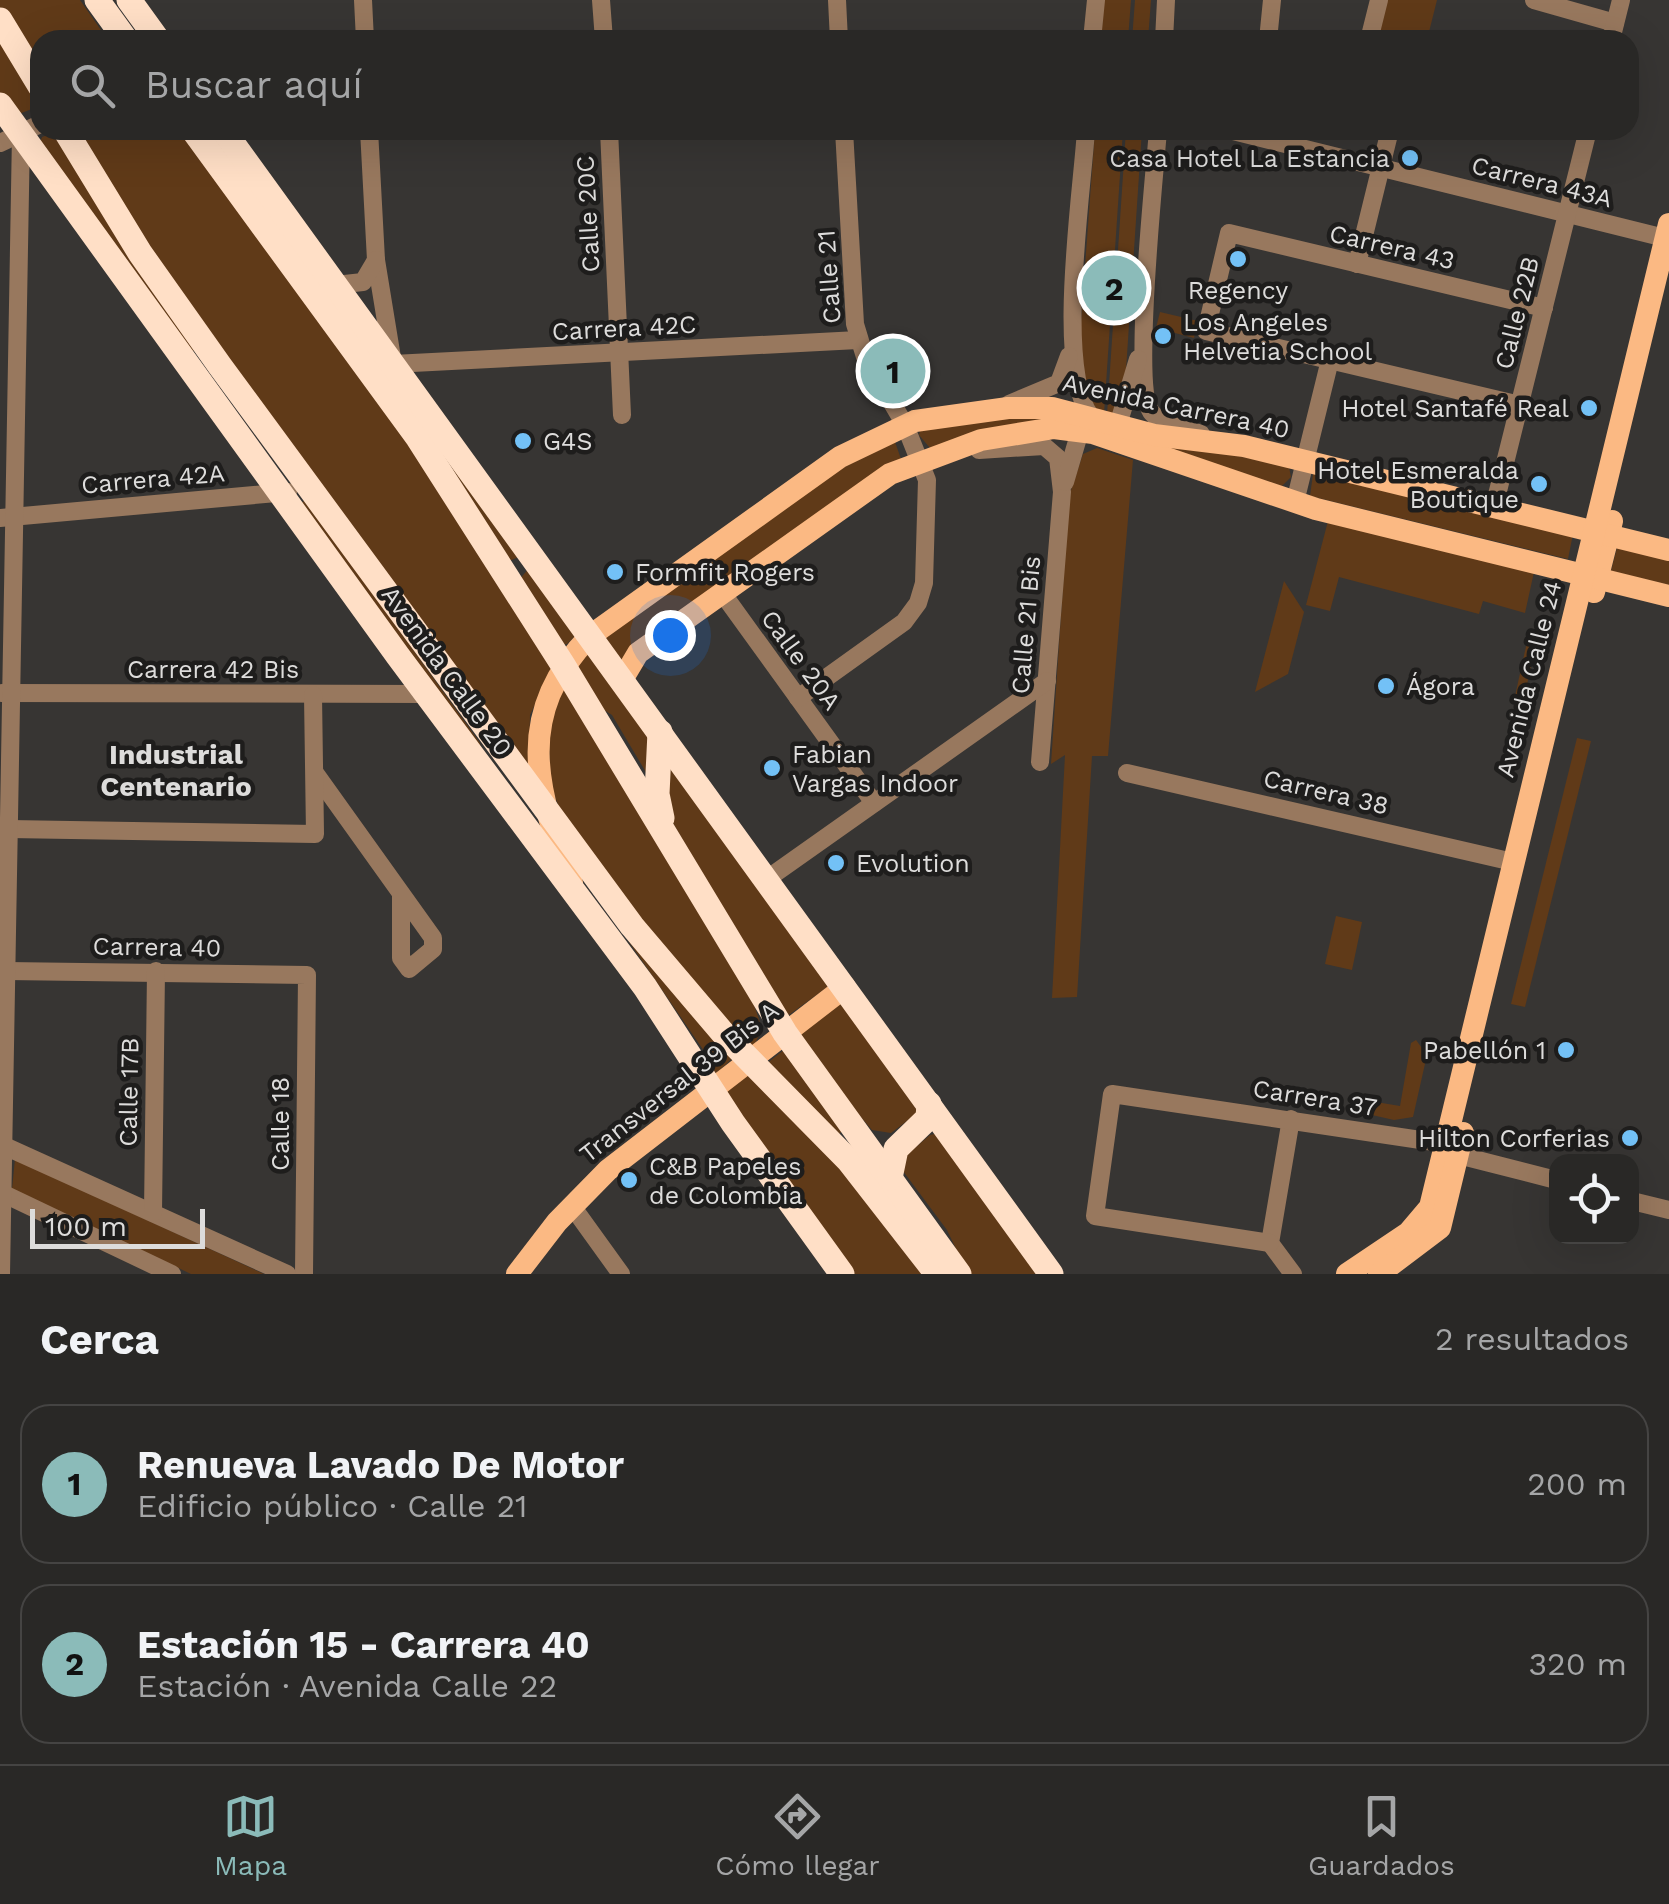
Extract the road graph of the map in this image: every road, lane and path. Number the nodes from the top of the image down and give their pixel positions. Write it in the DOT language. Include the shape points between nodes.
graph roads {
  1 [pos="97,0"];
  2 [pos="129,0"];
  3 [pos="363,0"];
  4 [pos="601,0"];
  5 [pos="837,0"];
  6 [pos="1096,0"];
  7 [pos="1166,0"];
  8 [pos="1272,0"];
  9 [pos="1380,0"];
  10 [pos="1534,0"];
  11 [pos="1620,0"];
  12 [pos="0,20"];
  13 [pos="119,30"];
  14 [pos="150,30"];
  15 [pos="364,30"];
  16 [pos="603,30"];
  17 [pos="838,30"];
  18 [pos="1093,30"];
  19 [pos="1164,30"];
  20 [pos="1270,30"];
  21 [pos="1372,30"];
  22 [pos="1610,30"];
  23 [pos="1613,30"];
  24 [pos="30,70"];
  25 [pos="16,123"];
  26 [pos="71,140"];
  27 [pos="200,140"];
  28 [pos="235,140"];
  29 [pos="370,140"];
  30 [pos="610,140"];
  31 [pos="845,140"];
  32 [pos="1085,140"];
  33 [pos="1157,140"];
  34 [pos="1274,140"];
  35 [pos="1388,140"];
  36 [pos="1586,140"];
  37 [pos="1381,168"];
  38 [pos="1567,214"];
  39 [pos="1668,234"];
  40 [pos="376,260"];
  41 [pos="1357,264"];
  42 [pos="1669,284"];
  43 [pos="336,285"];
  44 [pos="1544,308"];
  45 [pos="9,313"];
  46 [pos="858,340"];
  47 [pos="1072,340"];
  48 [pos="1143,344"];
  49 [pos="621,353"];
  50 [pos="1330,360"];
  51 [pos="189,364"];
  52 [pos="220,366"];
  53 [pos="385,371"];
  54 [pos="1520,405"];
  55 [pos="997,409"];
  56 [pos="622,414"];
  57 [pos="904,424"];
  58 [pos="1086,424"];
  59 [pos="1118,425"];
  60 [pos="1228,444"];
  61 [pos="926,458"];
  62 [pos="1305,461"];
  63 [pos="310,490"];
  64 [pos="281,492"];
  65 [pos="1062,492"];
  66 [pos="1295,502"];
  67 [pos="1494,508"];
  68 [pos="7,518"];
  69 [pos="1600,534"];
  70 [pos="1669,550"];
  71 [pos="532,556"];
  72 [pos="506,576"];
  73 [pos="1590,576"];
  74 [pos="723,594"];
  75 [pos="1669,596"];
  76 [pos="590,636"];
  77 [pos="563,665"];
  78 [pos="622,680"];
  79 [pos="1047,681"];
  80 [pos="6,693"];
  81 [pos="313,694"];
  82 [pos="426,694"];
  83 [pos="798,698"];
  84 [pos="660,732"];
  85 [pos="496,741"];
  86 [pos="1040,762"];
  87 [pos="315,773"];
  88 [pos="1128,773"];
  89 [pos="486,775"];
  90 [pos="874,803"];
  91 [pos="548,812"];
  92 [pos="9,830"];
  93 [pos="667,837"];
  94 [pos="1513,862"];
  95 [pos="767,879"];
  96 [pos="402,894"];
  97 [pos="577,896"];
  98 [pos="4,912"];
  99 [pos="645,942"];
  100 [pos="6,971"];
  101 [pos="156,971"];
  102 [pos="306,975"];
  103 [pos="846,986"];
  104 [pos="785,1033"];
  105 [pos="750,1060"];
  106 [pos="706,1081"];
  107 [pos="929,1104"];
  108 [pos="1291,1120"];
  109 [pos="2,1145"];
  110 [pos="1452,1150"];
  111 [pos="890,1178"];
  112 [pos="1549,1178"];
  113 [pos="1,1192"];
  114 [pos="1639,1202"];
  115 [pos="572,1206"];
  116 [pos="1669,1210"];
  117 [pos="152,1213"];
  118 [pos="1270,1243"];
  119 [pos="0,1274"];
  120 [pos="172,1274"];
  121 [pos="287,1274"];
  122 [pos="304,1274"];
  123 [pos="501,1274"];
  124 [pos="518,1274"];
  125 [pos="621,1274"];
  126 [pos="842,1274"];
  127 [pos="936,1274"];
  128 [pos="959,1274"];
  129 [pos="1051,1274"];
  130 [pos="1294,1274"];
  131 [pos="1346,1274"];
  132 [pos="1379,1274"];
  1 -- 13 [label="highway"];
  2 -- 14 [label="highway"];
  3 -- 15 [label="street"];
  4 -- 16 [label="street"];
  5 -- 17 [label="street"];
  6 -- 18 [label="street"];
  7 -- 19 [label="street"];
  8 -- 20 [label="street"];
  9 -- 21 [label="street"];
  10 -- 22 [label="street"];
  11 -- 23 [label="street"];
  12 -- 24 [label="highway"];
  25 -- 45 [label="street"];
  25 -- 51 [label="highway, Avenida Calle 20"];
  26 -- 52 [label="highway, Avenida Calle 20"];
  27 -- 53 [label="highway"];
  28 -- 43 [label="highway"];
  29 -- 40 [label="street"];
  30 -- 49 [label="street, Calle 20C"];
  31 -- 46 [label="street, Calle 21"];
  32 -- 47 [label="street"];
  33 -- 48 [label="street"];
  34 -- 37 [label="street, Carrera 43A"];
  35 -- 37 [label="street"];
  36 -- 38 [label="street, Calle 22B"];
  37 -- 38 [label="street, Carrera 43A"];
  37 -- 41 [label="street"];
  38 -- 39 [label="street, Carrera 43A"];
  38 -- 44 [label="street, Calle 22B"];
  39 -- 69 [label="main road, Avenida Calle 24"];
  40 -- 43 [label="street" via="363,282"];
  40 -- 53 [label="street"];
  41 -- 44 [label="street, Carrera 43"];
  41 -- 50 [label="street, Carrera 43" via="1229,234 1206,330"];
  42 -- 69 [label="main road, Avenida Calle 24"];
  43 -- 53 [label="highway"];
  44 -- 54 [label="street, Calle 22B"];
  45 -- 68 [label="street"];
  46 -- 49 [label="street, Carrera 42C"];
  46 -- 57 [label="street, Calle 21"];
  47 -- 55 [label="street" via="1059,382"];
  47 -- 58 [label="street"];
  48 -- 59 [label="street"];
  48 -- 60 [label="street" via="1150,412"];
  49 -- 53 [label="street, Carrera 42C"];
  49 -- 56 [label="street, Calle 20C"];
  50 -- 54 [label="street"];
  50 -- 62 [label="street"];
  51 -- 52 [label="highway"];
  51 -- 64 [label="highway, Avenida Calle 20"];
  52 -- 63 [label="highway, Avenida Calle 20"];
  53 -- 71 [label="highway"];
  53 -- 72 [label="highway"];
  54 -- 67 [label="street, Calle 22B"];
  55 -- 57 [label="main road, Avenida Carrera 40"];
  55 -- 58 [label="main road, Avenida Carrera 40" via="1036,406"];
  57 -- 61 [label="street, Calle 21"];
  57 -- 76 [label="main road, Avenida Carrera 40" via="820,470"];
  58 -- 59 [label="main road, Avenida Carrera 40"];
  58 -- 61 [label="main road, Avenida Carrera 40" via="1015,432"];
  58 -- 65 [label="street, Calle 21 Bis"];
  58 -- 66 [label="main road, Avenida Carrera 40"];
  59 -- 60 [label="main road, Avenida Carrera 40"];
  60 -- 62 [label="main road, Avenida Carrera 40"];
  61 -- 65 [label="street, Calle 21 Bis" via="1044,446 1058,456"];
  61 -- 74 [label="main road, Avenida Carrera 40" via="846,503"];
  61 -- 83 [label="street, Calle 21" via="918,604 904,622"];
  62 -- 66 [label="street"];
  62 -- 67 [label="main road, Avenida Carrera 40"];
  63 -- 64 [label="street, Carrera 42A"];
  63 -- 85 [label="highway, Avenida Calle 20"];
  64 -- 68 [label="street, Carrera 42A"];
  64 -- 82 [label="highway, Avenida Calle 20"];
  65 -- 79 [label="street, Calle 21 Bis"];
  66 -- 73 [label="main road, Avenida Carrera 40"];
  67 -- 69 [label="main road, Avenida Carrera 40"];
  68 -- 80 [label="street"];
  69 -- 70 [label="main road, Avenida Carrera 40"];
  69 -- 73 [label="main road, Avenida Calle 24"];
  71 -- 72 [label="highway"];
  71 -- 76 [label="highway"];
  72 -- 77 [label="highway"];
  73 -- 75 [label="main road, Avenida Carrera 40"];
  73 -- 94 [label="main road, Avenida Calle 24"];
  73 -- 110 [label="main road, Avenida Calle 24"];
  74 -- 78 [label="main road, Avenida Carrera 40" via="638,653"];
  74 -- 83 [label="street, Calle 20A"];
  76 -- 77 [label="main road, Avenida Carrera 40"];
  76 -- 78 [label="highway"];
  77 -- 91 [label="main road, Avenida Carrera 40" via="547,696 538,740"];
  77 -- 93 [label="highway"];
  78 -- 84 [label="highway"];
  79 -- 86 [label="street, Calle 21 Bis"];
  79 -- 90 [label="street"];
  80 -- 81 [label="street, Carrera 42 Bis"];
  80 -- 92 [label="street"];
  81 -- 82 [label="street, Carrera 42 Bis"];
  81 -- 87 [label="street"];
  82 -- 89 [label="highway, Avenida Calle 20"];
  83 -- 90 [label="street, Calle 20A"];
  84 -- 93 [label="highway" via="657,794"];
  84 -- 95 [label="highway"];
  85 -- 89 [label="highway"];
  85 -- 91 [label="highway, Avenida Calle 20"];
  87 -- 92 [label="street" via="316,834"];
  87 -- 96 [label="street"];
  88 -- 94 [label="street, Carrera 38"];
  89 -- 97 [label="highway, Avenida Calle 20"];
  90 -- 95 [label="street"];
  91 -- 97 [label="main road, Avenida Carrera 40"];
  91 -- 99 [label="highway, Avenida Calle 20"];
  92 -- 98 [label="street"];
  93 -- 104 [label="highway"];
  94 -- 110 [label="main road, Avenida Calle 24"];
  95 -- 103 [label="highway"];
  97 -- 99 [label="highway"];
  97 -- 106 [label="highway, Avenida Calle 20"];
  98 -- 100 [label="street"];
  99 -- 105 [label="highway, Avenida Calle 20"];
  100 -- 101 [label="street, Carrera 40"];
  100 -- 109 [label="street"];
  101 -- 102 [label="street, Carrera 40"];
  101 -- 117 [label="street, Calle 17B"];
  102 -- 122 [label="street, Calle 18"];
  103 -- 104 [label="main road, Transversal 39 Bis A"];
  103 -- 107 [label="highway"];
  104 -- 105 [label="main road, Transversal 39 Bis A"];
  104 -- 111 [label="highway"];
  105 -- 106 [label="main road, Transversal 39 Bis A"];
  105 -- 127 [label="highway, Avenida Calle 20" via="850,1161"];
  106 -- 115 [label="main road, Transversal 39 Bis A"];
  106 -- 123 [label="main road, Transversal 39 Bis A" via="620,1141 568,1188"];
  106 -- 126 [label="highway, Avenida Calle 20"];
  107 -- 111 [label="highway" via="928,1118 899,1144"];
  107 -- 129 [label="highway"];
  108 -- 110 [label="street, Carrera 37"];
  108 -- 118 [label="street"];
  108 -- 118 [label="street, Carrera 37" via="1120,1093 1108,1102 1093,1208 1102,1220"];
  109 -- 113 [label="street"];
  109 -- 117 [label="street"];
  110 -- 112 [label="street, Carrera 37"];
  110 -- 131 [label="main road" via="1424,1217"];
  110 -- 132 [label="main road" via="1440,1228"];
  111 -- 128 [label="highway"];
  113 -- 119 [label="street"];
  113 -- 120 [label="street"];
  114 -- 116 [label="street"];
  115 -- 124 [label="main road, Transversal 39 Bis A"];
  115 -- 125 [label="street"];
  117 -- 121 [label="street"];
  118 -- 130 [label="street"];
}
